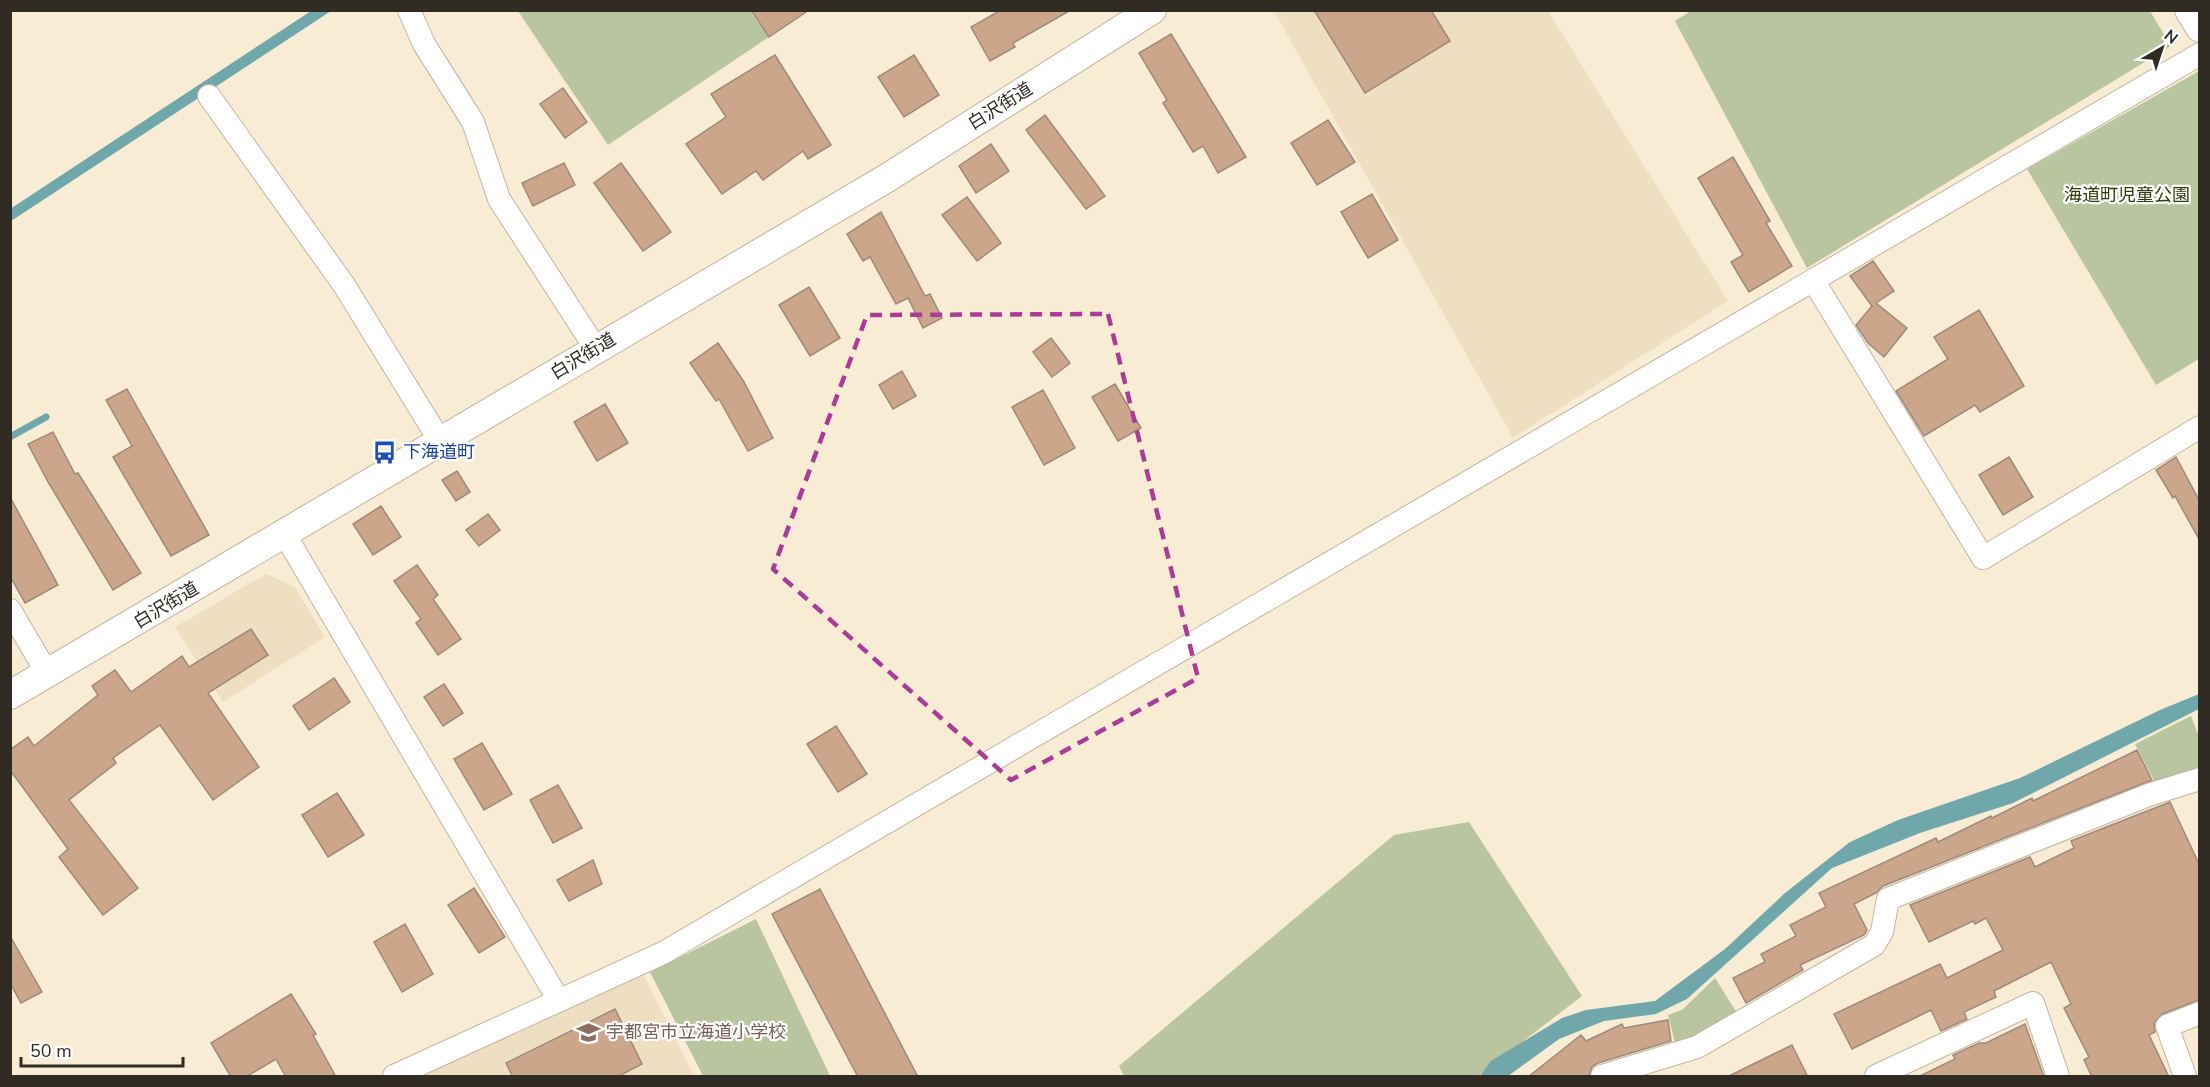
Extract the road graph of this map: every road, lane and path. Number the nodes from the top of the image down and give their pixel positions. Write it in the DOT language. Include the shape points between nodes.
graph roads {
  1 [pos="409,10"];
  2 [pos="1152,10"];
  3 [pos="2189,10"];
  4 [pos="2199,28"];
  5 [pos="2199,54"];
  6 [pos="209,96"];
  7 [pos="1813,280"];
  8 [pos="596,349"];
  9 [pos="2199,428"];
  10 [pos="440,441"];
  11 [pos="284,533"];
  12 [pos="10,610"];
  13 [pos="46,673"];
  14 [pos="10,695"];
  15 [pos="2199,780"];
  16 [pos="558,999"];
  17 [pos="2199,1014"];
  18 [pos="394,1077"];
  19 [pos="1602,1077"];
  20 [pos="1876,1077"];
  21 [pos="2058,1077"];
  22 [pos="2186,1077"];
  1 -- 8 [label="street" via="424,44 473,122 499,199"];
  2 -- 8 [label="main road, 白沢街道" via="887,178"];
  3 -- 4 [label="main road"];
  5 -- 7 [label="street"];
  6 -- 10 [label="street" via="344,285"];
  7 -- 9 [label="street" via="1983,558"];
  7 -- 16 [label="street" via="663,953"];
  8 -- 10 [label="main road, 白沢街道"];
  10 -- 11 [label="main road, 白沢街道"];
  11 -- 13 [label="main road, 白沢街道"];
  11 -- 16 [label="street"];
  12 -- 13 [label="street"];
  13 -- 14 [label="main road, 白沢街道"];
  15 -- 19 [label="street" via="2151,794 1888,899 1882,932 1874,945 1697,1047"];
  16 -- 18 [label="street"];
  17 -- 22 [label="street" via="2167,1026"];
  20 -- 21 [label="street" via="2033,1003"];
}
